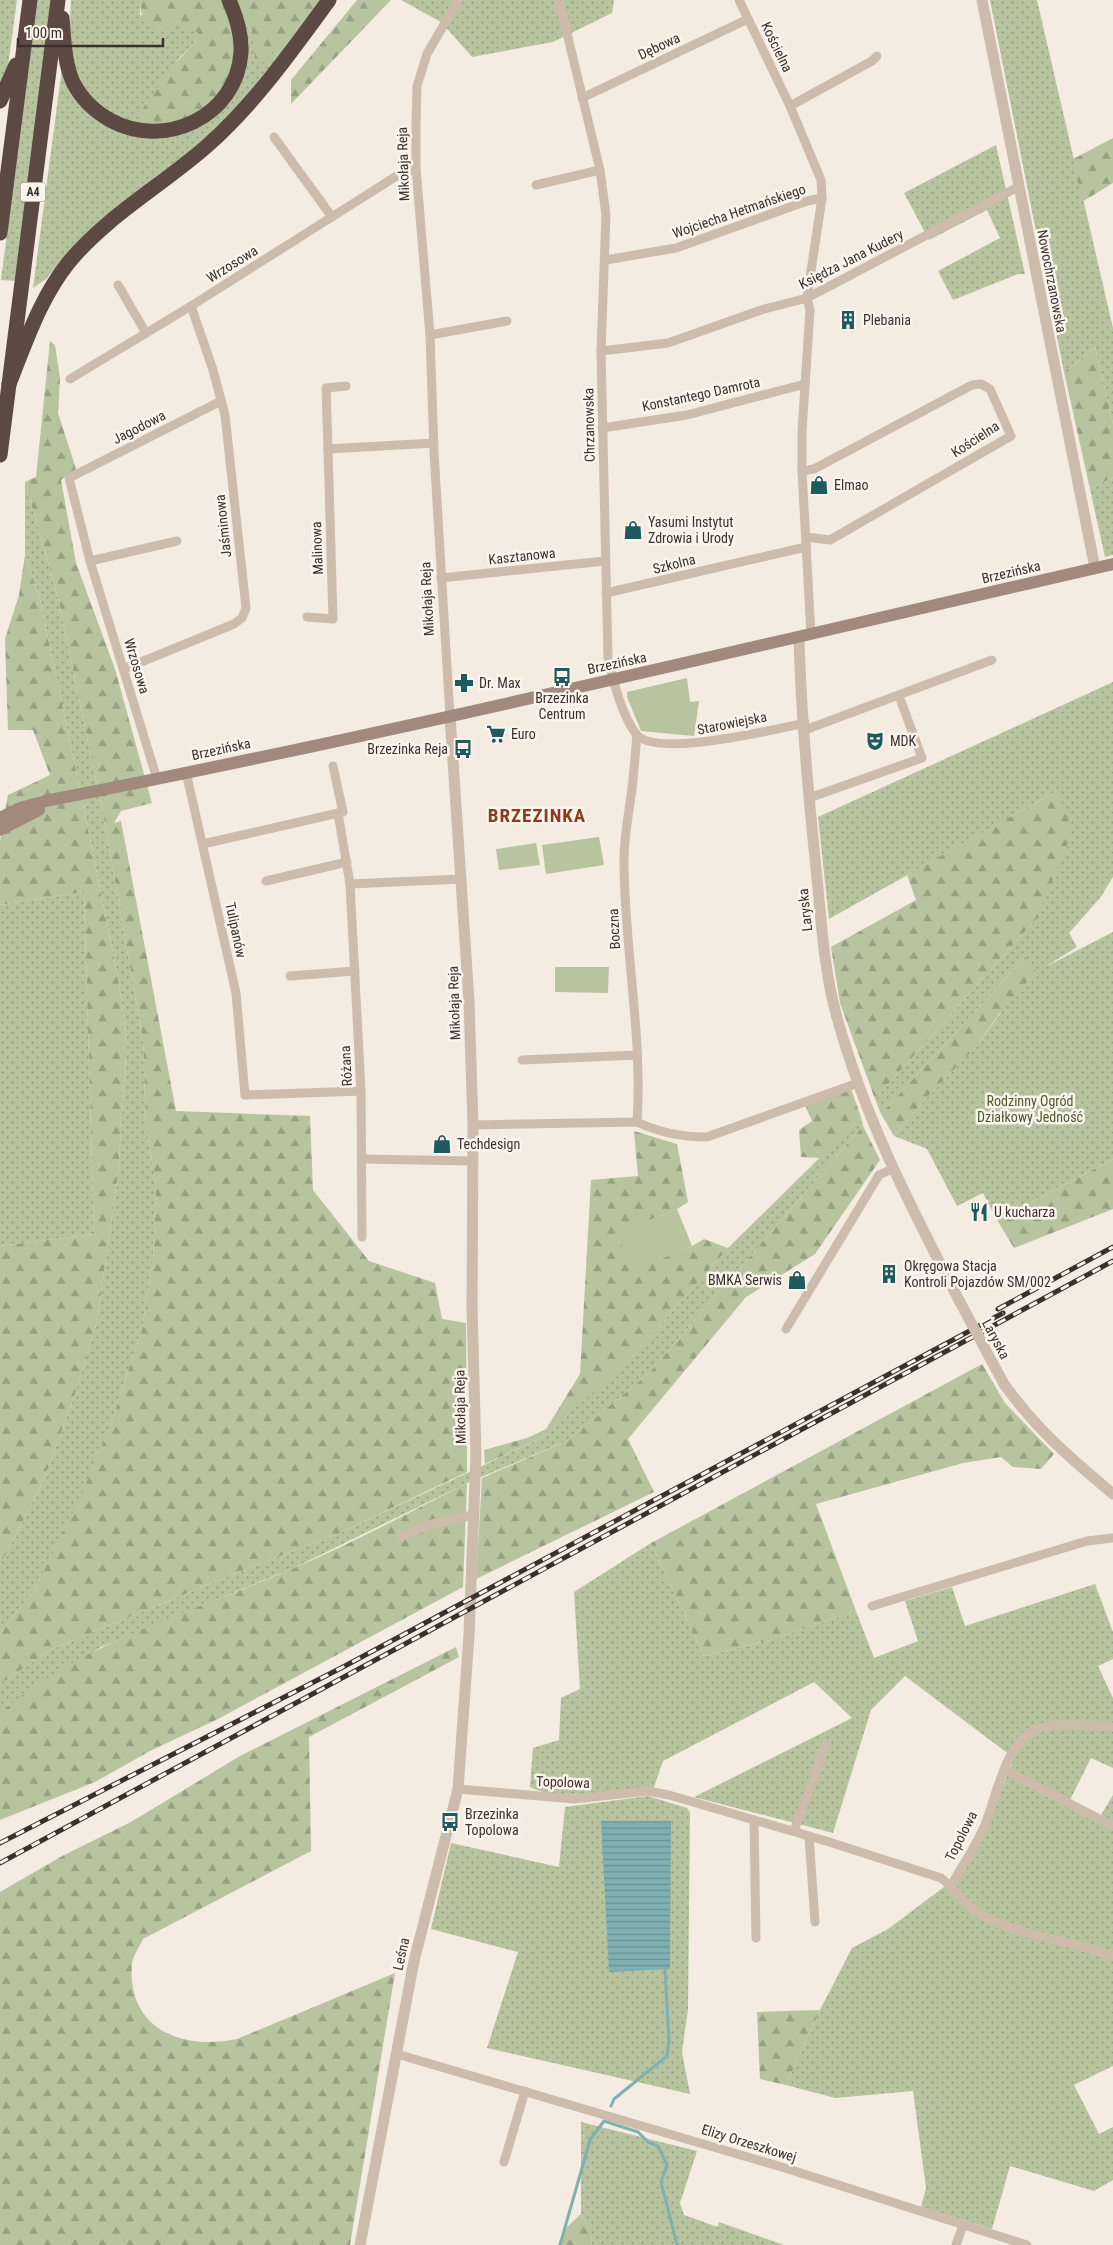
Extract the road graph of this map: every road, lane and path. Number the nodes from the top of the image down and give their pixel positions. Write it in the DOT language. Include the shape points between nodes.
graph roads {
  1 [pos="30,0"];
  2 [pos="59,0"];
  3 [pos="229,0"];
  4 [pos="329,0"];
  5 [pos="458,0"];
  6 [pos="559,0"];
  7 [pos="739,0"];
  8 [pos="982,0"];
  9 [pos="748,19"];
  10 [pos="24,45"];
  11 [pos="877,56"];
  12 [pos="582,98"];
  13 [pos="0,101"];
  14 [pos="790,106"];
  15 [pos="274,136"];
  16 [pos="416,168"];
  17 [pos="600,170"];
  18 [pos="536,186"];
  19 [pos="1018,187"];
  20 [pos="822,198"];
  21 [pos="332,217"];
  22 [pos="0,233"];
  23 [pos="606,260"];
  24 [pos="118,285"];
  25 [pos="807,298"];
  26 [pos="190,306"];
  27 [pos="507,321"];
  28 [pos="146,333"];
  29 [pos="430,335"];
  30 [pos="601,351"];
  31 [pos="70,379"];
  32 [pos="9,384"];
  33 [pos="805,384"];
  34 [pos="346,386"];
  35 [pos="221,401"];
  36 [pos="602,428"];
  37 [pos="434,443"];
  38 [pos="328,449"];
  39 [pos="0,455"];
  40 [pos="802,471"];
  41 [pos="69,478"];
  42 [pos="806,537"];
  43 [pos="176,541"];
  44 [pos="806,547"];
  45 [pos="90,561"];
  46 [pos="605,561"];
  47 [pos="1113,564"];
  48 [pos="1095,568"];
  49 [pos="441,578"];
  50 [pos="606,593"];
  51 [pos="307,617"];
  52 [pos="805,637"];
  53 [pos="992,660"];
  54 [pos="124,669"];
  55 [pos="613,679"];
  56 [pos="899,696"];
  57 [pos="450,716"];
  58 [pos="805,726"];
  59 [pos="637,735"];
  60 [pos="333,766"];
  61 [pos="186,772"];
  62 [pos="158,779"];
  63 [pos="809,798"];
  64 [pos="66,799"];
  65 [pos="341,812"];
  66 [pos="0,818"];
  67 [pos="0,830"];
  68 [pos="203,844"];
  69 [pos="347,862"];
  70 [pos="462,879"];
  71 [pos="266,881"];
  72 [pos="350,884"];
  73 [pos="355,971"];
  74 [pos="290,976"];
  75 [pos="637,1055"];
  76 [pos="522,1060"];
  77 [pos="858,1083"];
  78 [pos="361,1091"];
  79 [pos="637,1122"];
  80 [pos="473,1124"];
  81 [pos="362,1159"];
  82 [pos="472,1161"];
  83 [pos="892,1169"];
  84 [pos="362,1237"];
  85 [pos="786,1329"];
  86 [pos="1113,1494"];
  87 [pos="474,1509"];
  88 [pos="401,1537"];
  89 [pos="1113,1538"];
  90 [pos="872,1606"];
  91 [pos="467,1670"];
  92 [pos="1113,1727"];
  93 [pos="826,1744"];
  94 [pos="1005,1770"];
  95 [pos="458,1789"];
  96 [pos="754,1820"];
  97 [pos="1113,1826"];
  98 [pos="794,1831"];
  99 [pos="809,1836"];
  100 [pos="951,1886"];
  101 [pos="815,1922"];
  102 [pos="756,1938"];
  103 [pos="1113,1956"];
  104 [pos="397,2054"];
  105 [pos="525,2091"];
  106 [pos="504,2162"];
  107 [pos="963,2225"];
  108 [pos="360,2245"];
  109 [pos="956,2245"];
  110 [pos="1027,2245"];
  1 -- 10 [label="highway, A4"];
  2 -- 3 [label="highway" via="68,67 81,95 114,122 128,128 156,132 185,126 200,118 216,106 231,86 241,52 238,25"];
  2 -- 32 [label="highway, A4"];
  4 -- 32 [label="highway" via="240,113 207,146 104,227 69,262 38,312"];
  5 -- 16 [label="street, Mikołaja Reja" via="427,54 417,86"];
  6 -- 12 [label="street, Chrzanowska"];
  7 -- 9 [label="street, Kościelna"];
  8 -- 19 [label="street, Nowochrzanowska"];
  9 -- 12 [label="street, Dębowa"];
  9 -- 14 [label="street, Kościelna"];
  10 -- 13 [label="highway"];
  10 -- 22 [label="highway, A4"];
  11 -- 14 [label="street"];
  12 -- 17 [label="street, Chrzanowska"];
  14 -- 20 [label="street, Kościelna" via="815,162"];
  15 -- 21 [label="street"];
  16 -- 21 [label="street, Wrzosowa" via="395,177"];
  16 -- 29 [label="street, Mikołaja Reja"];
  17 -- 18 [label="street"];
  17 -- 23 [label="street, Chrzanowska" via="606,215"];
  19 -- 25 [label="street, Księdza Jana Kudery"];
  19 -- 48 [label="street, Nowochrzanowska"];
  20 -- 23 [label="street, Wojciecha Hetmańskiego" via="676,248"];
  20 -- 25 [label="street, Kościelna"];
  21 -- 26 [label="street, Wrzosowa"];
  23 -- 30 [label="street, Chrzanowska"];
  24 -- 28 [label="street"];
  25 -- 30 [label="street, Księdza Jana Kudery" via="761,310 668,343"];
  25 -- 33 [label="street, Kościelna" via="810,310"];
  26 -- 28 [label="street, Wrzosowa"];
  26 -- 35 [label="street, Jaśminowa"];
  27 -- 29 [label="street"];
  28 -- 31 [label="street, Wrzosowa"];
  29 -- 37 [label="street, Mikołaja Reja"];
  30 -- 36 [label="street, Chrzanowska"];
  32 -- 39 [label="highway, A4"];
  33 -- 36 [label="street, Konstantego Damrota" via="687,415"];
  33 -- 40 [label="street, Kościelna"];
  34 -- 38 [label="street, Malinowa" via="326,388"];
  35 -- 41 [label="street, Jagodowa"];
  35 -- 54 [label="street, Jaśminowa" via="246,608 242,618 234,624"];
  36 -- 46 [label="street, Chrzanowska"];
  37 -- 38 [label="street"];
  37 -- 49 [label="street, Mikołaja Reja"];
  38 -- 51 [label="street, Malinowa" via="334,619"];
  40 -- 42 [label="street, Kościelna"];
  40 -- 42 [label="street, Kościelna" via="814,469 972,385 981,384 990,389 1012,436 830,540"];
  41 -- 45 [label="street, Wrzosowa"];
  42 -- 44 [label="street, Kościelna"];
  43 -- 45 [label="street"];
  44 -- 50 [label="street, Szkolna"];
  44 -- 52 [label="street, Kościelna"];
  45 -- 54 [label="street, Wrzosowa"];
  46 -- 49 [label="street, Kasztanowa"];
  46 -- 50 [label="street, Chrzanowska"];
  47 -- 48 [label="main road, Brzezińska"];
  48 -- 52 [label="main road, Brzezińska"];
  49 -- 57 [label="street, Mikołaja Reja"];
  50 -- 55 [label="street, Chrzanowska" via="608,659"];
  52 -- 55 [label="main road, Brzezińska"];
  52 -- 58 [label="street, Laryska"];
  53 -- 56 [label="street"];
  54 -- 62 [label="street, Wrzosowa"];
  55 -- 57 [label="main road, Brzezińska"];
  55 -- 59 [label="street"];
  56 -- 58 [label="street"];
  56 -- 63 [label="street" via="922,758"];
  57 -- 61 [label="main road, Brzezińska"];
  57 -- 70 [label="street, Mikołaja Reja"];
  58 -- 59 [label="street, Starowiejska" via="696,744 649,741"];
  58 -- 63 [label="street, Laryska"];
  59 -- 75 [label="street, Boczna" via="625,824 624,861"];
  60 -- 65 [label="street, Różana"];
  61 -- 62 [label="main road, Brzezińska"];
  61 -- 68 [label="street, Tulipanów"];
  62 -- 64 [label="main road, Brzezińska"];
  63 -- 77 [label="street, Laryska" via="827,975"];
  64 -- 66 [label="main road, Brzezińska" via="20,808"];
  64 -- 67 [label="main road, Brzezińska"];
  65 -- 68 [label="street"];
  65 -- 69 [label="street, Różana"];
  68 -- 78 [label="street, Tulipanów" via="236,993 244,1095"];
  69 -- 71 [label="street"];
  69 -- 72 [label="street, Różana"];
  70 -- 72 [label="street"];
  70 -- 80 [label="street, Mikołaja Reja"];
  72 -- 73 [label="street, Różana"];
  73 -- 74 [label="street"];
  73 -- 78 [label="street, Różana"];
  75 -- 76 [label="street"];
  75 -- 79 [label="street, Boczna"];
  77 -- 79 [label="street" via="707,1137 656,1131"];
  77 -- 83 [label="street, Laryska"];
  78 -- 81 [label="street, Różana"];
  79 -- 80 [label="street"];
  80 -- 82 [label="street, Mikołaja Reja"];
  81 -- 82 [label="street"];
  81 -- 84 [label="street, Różana"];
  82 -- 87 [label="street, Mikołaja Reja"];
  83 -- 85 [label="street" via="879,1175"];
  83 -- 86 [label="street, Laryska, bridge" via="1004,1384 1055,1446"];
  87 -- 88 [label="street"];
  87 -- 91 [label="street, Mikołaja Reja"];
  89 -- 90 [label="street" via="1087,1541"];
  91 -- 95 [label="street, Leśna"];
  92 -- 94 [label="street" via="1057,1725 1042,1728 1019,1741"];
  93 -- 98 [label="street"];
  94 -- 97 [label="street"];
  94 -- 100 [label="street, Topolowa" via="986,1823"];
  95 -- 96 [label="street, Topolowa" via="574,1799 648,1792"];
  95 -- 104 [label="street, Leśna" via="414,1961"];
  96 -- 98 [label="street, Topolowa"];
  96 -- 102 [label="street"];
  98 -- 99 [label="street, Topolowa"];
  99 -- 100 [label="street, Topolowa" via="941,1878"];
  99 -- 101 [label="street"];
  100 -- 103 [label="street" via="962,1901 1005,1926 1083,1945"];
  104 -- 105 [label="street, Elizy Orzeszkowej"];
  104 -- 108 [label="street, Leśna"];
  105 -- 106 [label="street"];
  105 -- 107 [label="street, Elizy Orzeszkowej"];
  107 -- 109 [label="street"];
  107 -- 110 [label="street, Elizy Orzeszkowej"];
}
